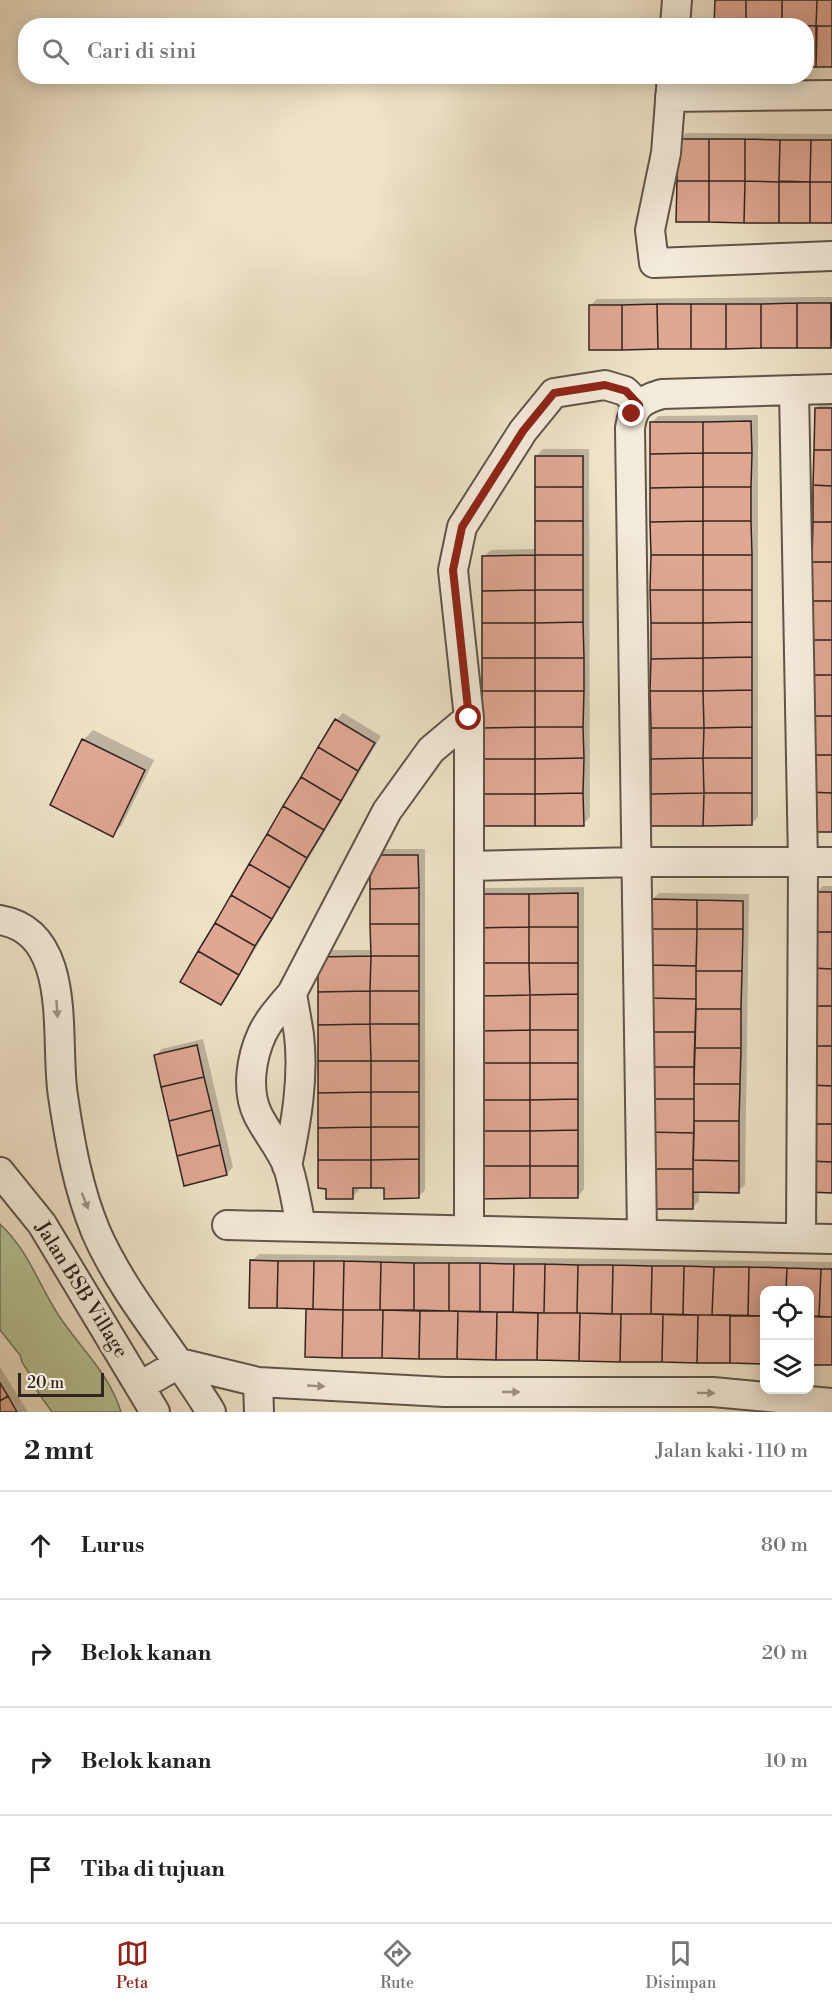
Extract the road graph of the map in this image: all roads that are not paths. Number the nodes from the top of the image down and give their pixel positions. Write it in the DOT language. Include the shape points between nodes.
graph roads {
  1 [pos="677,0"];
  2 [pos="676,18"];
  3 [pos="671,87"];
  4 [pos="832,95"];
  5 [pos="832,256"];
  6 [pos="832,389"];
  7 [pos="794,390"];
  8 [pos="639,405"];
  9 [pos="469,718"];
  10 [pos="636,862"];
  11 [pos="832,862"];
  12 [pos="803,863"];
  13 [pos="469,866"];
  14 [pos="0,920"];
  15 [pos="292,993"];
  16 [pos="287,1166"];
  17 [pos="0,1172"];
  18 [pos="227,1225"];
  19 [pos="301,1226"];
  20 [pos="469,1230"];
  21 [pos="642,1234"];
  22 [pos="801,1238"];
  23 [pos="832,1239"];
  24 [pos="180,1363"];
  25 [pos="258,1383"];
  26 [pos="140,1386"];
  27 [pos="832,1403"];
  28 [pos="155,1412"];
  29 [pos="211,1412"];
  30 [pos="259,1412"];
  1 -- 2 [label="street"];
  3 -- 4 [label="street"];
  3 -- 5 [label="street" via="666,153 650,230 654,262"];
  6 -- 7 [label="street"];
  7 -- 8 [label="street" via="662,394"];
  7 -- 12 [label="street"];
  8 -- 9 [label="street" via="626,391 605,385 554,393 523,431 462,527 453,570"];
  8 -- 10 [label="street" via="632,414 630,428"];
  9 -- 13 [label="street"];
  9 -- 15 [label="street" via="431,750 387,811"];
  10 -- 12 [label="street"];
  10 -- 13 [label="street"];
  10 -- 21 [label="street"];
  11 -- 12 [label="street"];
  12 -- 22 [label="street"];
  13 -- 20 [label="street"];
  14 -- 24 [label="street, one-way" via="22,926 45,952 55,980 62,1093 79,1187 97,1234 123,1283"];
  15 -- 16 [label="street" via="300,1068 296,1127"];
  15 -- 16 [label="street" via="262,1035 251,1082 257,1113"];
  16 -- 19 [label="street"];
  17 -- 26 [label="street, Jalan BSB Village" via="42,1224"];
  18 -- 19 [label="street"];
  19 -- 20 [label="street"];
  20 -- 21 [label="street"];
  21 -- 22 [label="street"];
  22 -- 23 [label="street"];
  24 -- 25 [label="street"];
  24 -- 26 [label="street"];
  24 -- 29 [label="street"];
  25 -- 27 [label="street, one-way" via="444,1392 713,1392"];
  25 -- 30 [label="street"];
  26 -- 28 [label="street, Jalan BSB Village"];
}
